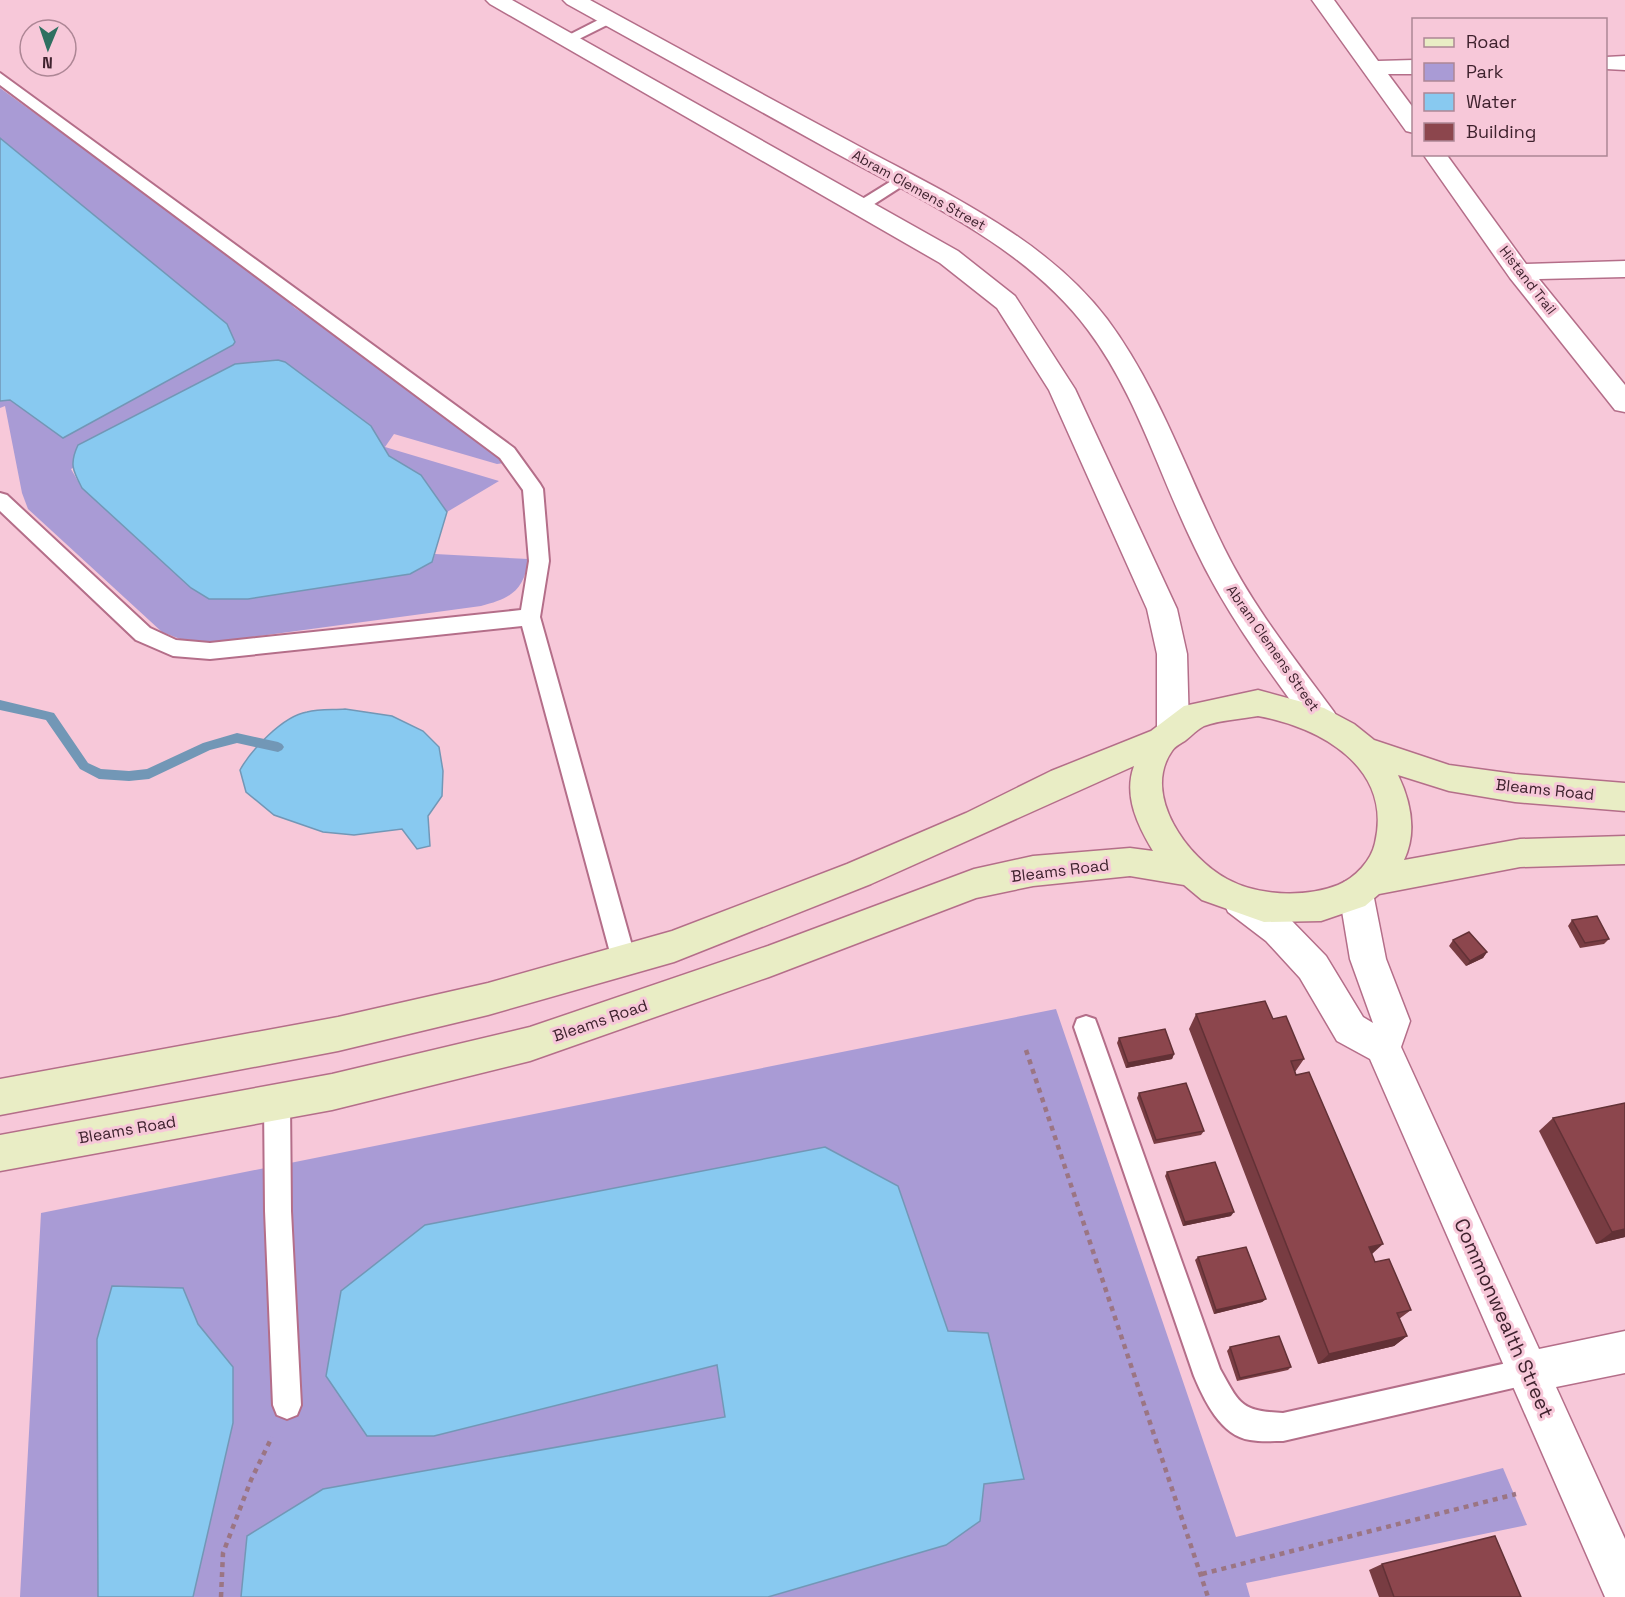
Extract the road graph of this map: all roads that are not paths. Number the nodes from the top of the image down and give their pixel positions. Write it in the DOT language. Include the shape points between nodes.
graph roads {
  1 [pos="497,0"];
  2 [pos="574,0"];
  3 [pos="1323,0"];
  4 [pos="608,19"];
  5 [pos="566,40"];
  6 [pos="1607,63"];
  7 [pos="1625,63"];
  8 [pos="1412,67"];
  9 [pos="1371,68"];
  10 [pos="0,78"];
  11 [pos="1412,125"];
  12 [pos="1435,156"];
  13 [pos="901,180"];
  14 [pos="859,206"];
  15 [pos="1625,270"];
  16 [pos="1520,272"];
  17 [pos="1625,403"];
  18 [pos="0,500"];
  19 [pos="530,617"];
  20 [pos="1323,720"];
  21 [pos="1167,734"];
  22 [pos="1363,750"];
  23 [pos="1625,797"];
  24 [pos="1625,850"];
  25 [pos="1188,871"];
  26 [pos="1364,887"];
  27 [pos="1240,901"];
  28 [pos="624,960"];
  29 [pos="1086,1027"];
  30 [pos="1383,1047"];
  31 [pos="0,1097"];
  32 [pos="277,1102"];
  33 [pos="0,1153"];
  34 [pos="1625,1352"];
  35 [pos="1528,1372"];
  36 [pos="287,1405"];
  37 [pos="1625,1590"];
  1 -- 5 [label="street"];
  2 -- 4 [label="street, Abram Clemens Street"];
  3 -- 9 [label="street"];
  4 -- 5 [label="lane"];
  4 -- 13 [label="street, Abram Clemens Street"];
  5 -- 14 [label="street"];
  6 -- 7 [label="street"];
  8 -- 9 [label="street"];
  9 -- 11 [label="street"];
  10 -- 19 [label="lane" via="507,453 533,489 539,561"];
  12 -- 16 [label="street, Histand Trail"];
  13 -- 14 [label="lane"];
  13 -- 20 [label="street, Abram Clemens Street" via="987,228 1066,290 1096,322 1123,362 1158,429 1224,577"];
  14 -- 21 [label="street" via="949,257 1006,302 1062,389 1162,609 1172,654"];
  15 -- 16 [label="street"];
  16 -- 17 [label="street, Histand Trail"];
  18 -- 19 [label="lane" via="143,634 173,648 210,651"];
  19 -- 28 [label="lane"];
  20 -- 21 [label="main road" via="1258,703 1226,704 1197,713"];
  20 -- 22 [label="main road"];
  21 -- 25 [label="main road" via="1155,749 1145,775 1145,804 1156,834"];
  21 -- 28 [label="main road" via="859,874 674,946"];
  22 -- 23 [label="main road, Bleams Road" via="1449,778"];
  22 -- 26 [label="main road" via="1382,774 1395,802 1397,831 1389,858"];
  24 -- 26 [label="main road" via="1520,853"];
  25 -- 27 [label="main road"];
  25 -- 32 [label="main road, Bleams Road" via="1130,862 1033,870 974,884 530,1044"];
  26 -- 27 [label="main road" via="1321,906 1281,909"];
  26 -- 30 [label="street" via="1368,959 1392,1021"];
  27 -- 30 [label="street" via="1278,930 1313,967 1350,1029"];
  28 -- 31 [label="main road" via="488,999 338,1034"];
  29 -- 35 [label="lane" via="1208,1376 1225,1407 1249,1426 1282,1427"];
  30 -- 35 [label="street, Commonwealth Street"];
  32 -- 33 [label="main road, Bleams Road"];
  32 -- 36 [label="lane"];
  34 -- 35 [label="street"];
  35 -- 37 [label="street, Commonwealth Street"];
}
